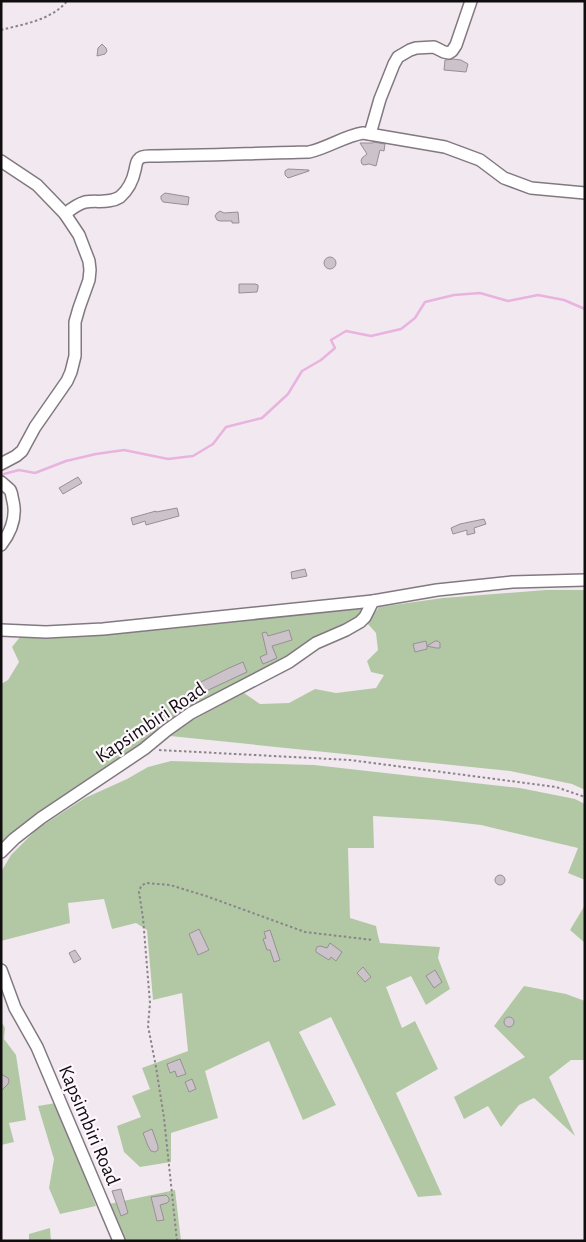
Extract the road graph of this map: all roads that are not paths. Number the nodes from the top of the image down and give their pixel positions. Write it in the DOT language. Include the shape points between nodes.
graph roads {
  1 [pos="471,1"];
  2 [pos="370,134"];
  3 [pos="1,160"];
  4 [pos="585,193"];
  5 [pos="65,214"];
  6 [pos="1,464"];
  7 [pos="1,482"];
  8 [pos="1,546"];
  9 [pos="585,580"];
  10 [pos="373,601"];
  11 [pos="1,630"];
  12 [pos="1,852"];
  13 [pos="1,970"];
  14 [pos="119,1241"];
  1 -- 2 [label="street" via="452,51 416,48 398,57"];
  2 -- 4 [label="street" via="445,146 480,160 504,178 531,188"];
  2 -- 5 [label="street" via="355,134 309,152 142,157 137,161 125,193 109,202 84,202"];
  3 -- 5 [label="street" via="37,185"];
  5 -- 6 [label="street" via="79,235 90,270 75,322 75,356 71,372 22,451"];
  7 -- 8 [label="street" via="11,492 15,516"];
  9 -- 10 [label="street" via="512,582"];
  10 -- 11 [label="street" via="103,628 46,632"];
  10 -- 12 [label="street, Kapsimbiri Road" via="360,622 191,713 144,749 41,818"];
  13 -- 14 [label="street, Kapsimbiri Road"];
}
